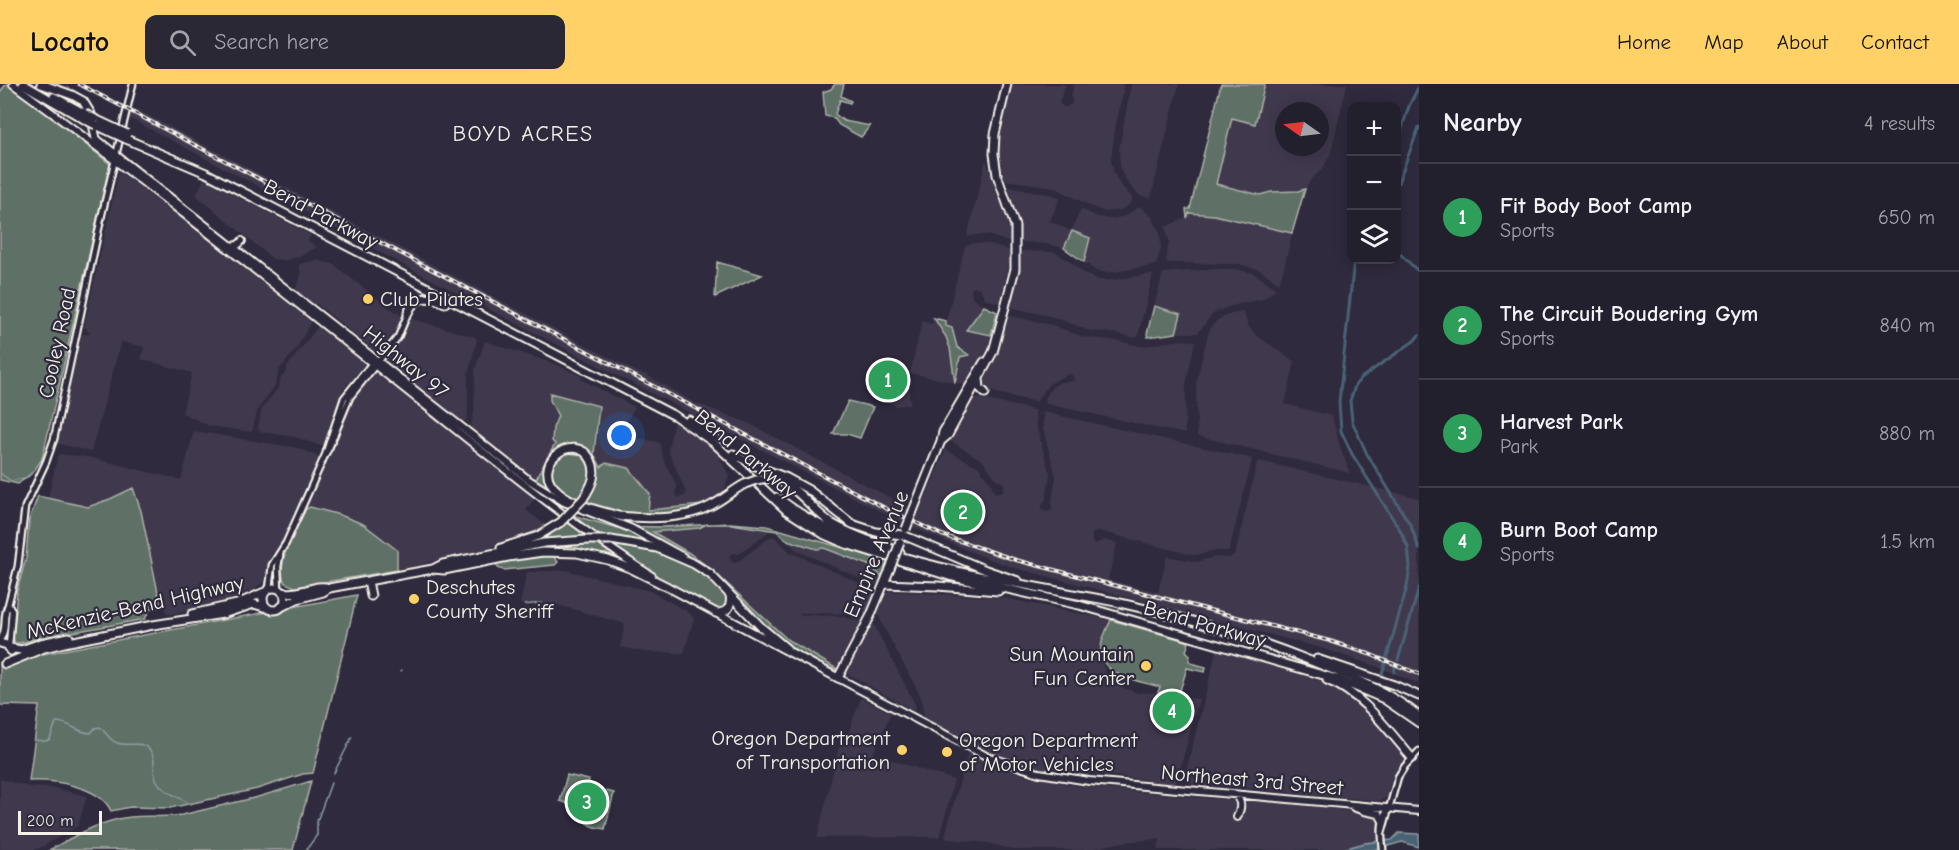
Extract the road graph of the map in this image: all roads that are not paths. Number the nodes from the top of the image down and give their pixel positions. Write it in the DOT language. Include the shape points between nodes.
graph roads {
  1 [pos="13,84"];
  2 [pos="23,84"];
  3 [pos="30,84"];
  4 [pos="41,84"];
  5 [pos="133,84"];
  6 [pos="1006,84"];
  7 [pos="84,116"];
  8 [pos="127,136"];
  9 [pos="115,158"];
  10 [pos="242,241"];
  11 [pos="231,246"];
  12 [pos="1014,262"];
  13 [pos="408,313"];
  14 [pos="498,325"];
  15 [pos="997,331"];
  16 [pos="375,362"];
  17 [pos="979,379"];
  18 [pos="985,393"];
  19 [pos="460,433"];
  20 [pos="941,441"];
  21 [pos="733,454"];
  22 [pos="498,457"];
  23 [pos="590,511"];
  24 [pos="622,517"];
  25 [pos="903,535"];
  26 [pos="280,553"];
  27 [pos="921,562"];
  28 [pos="443,564"];
  29 [pos="694,564"];
  30 [pos="459,567"];
  31 [pos="433,569"];
  32 [pos="462,575"];
  33 [pos="368,581"];
  34 [pos="884,584"];
  35 [pos="668,587"];
  36 [pos="329,588"];
  37 [pos="268,590"];
  38 [pos="280,591"];
  39 [pos="730,595"];
  40 [pos="371,596"];
  41 [pos="1052,598"];
  42 [pos="1100,599"];
  43 [pos="8,605"];
  44 [pos="281,607"];
  45 [pos="267,608"];
  46 [pos="716,613"];
  47 [pos="1252,639"];
  48 [pos="0,641"];
  49 [pos="10,648"];
  50 [pos="789,650"];
  51 [pos="1259,656"];
  52 [pos="3,664"];
  53 [pos="837,678"];
  54 [pos="1419,696"];
  55 [pos="1419,714"];
  56 [pos="1419,723"];
  57 [pos="1419,751"];
  58 [pos="1412,758"];
  59 [pos="1238,798"];
  60 [pos="1347,805"];
  61 [pos="1389,808"];
  62 [pos="1418,812"];
  63 [pos="1245,815"];
  64 [pos="1237,817"];
  65 [pos="1383,821"];
  66 [pos="1382,833"];
  67 [pos="1383,850"];
  1 -- 9 [label="main road"];
  2 -- 7 [label="highway, Bend Parkway"];
  3 -- 7 [label="highway, Bend Parkway"];
  4 -- 9 [label="highway" via="83,101 91,114 96,138"];
  5 -- 9 [label="main road, Cooley Road"];
  6 -- 12 [label="highway, Empire Avenue" via="994,158 1014,223"];
  7 -- 8 [label="highway, Bend Parkway, bridge"];
  8 -- 14 [label="highway, Bend Parkway"];
  8 -- 21 [label="highway, Bend Parkway" via="232,181 683,416"];
  9 -- 11 [label="main road, Highway 97"];
  9 -- 16 [label="main road, Highway 97"];
  9 -- 43 [label="main road, Cooley Road" via="54,439 25,507 18,566"];
  10 -- 11 [label="main road"];
  11 -- 16 [label="main road, Highway 97"];
  12 -- 15 [label="highway, Empire Avenue"];
  12 -- 15 [label="highway, Empire Avenue"];
  13 -- 14 [label="highway" via="415,302 425,297"];
  13 -- 16 [label="main road" via="399,335"];
  14 -- 41 [label="highway, Bend Parkway" via="692,427 786,510 825,535 928,570"];
  15 -- 17 [label="highway, Empire Avenue" via="994,349"];
  15 -- 20 [label="highway, Empire Avenue"];
  16 -- 19 [label="main road, Highway 97"];
  16 -- 22 [label="main road, Highway 97"];
  16 -- 26 [label="main road" via="344,398 326,453"];
  17 -- 18 [label="highway"];
  17 -- 20 [label="highway, Empire Avenue"];
  19 -- 22 [label="main road"];
  19 -- 35 [label="main road, Highway 97"];
  20 -- 25 [label="highway, Empire Avenue, bridge"];
  21 -- 25 [label="highway" via="809,490 852,524"];
  21 -- 27 [label="highway, Bend Parkway" via="772,492 814,522 868,546"];
  22 -- 23 [label="main road, Highway 97" via="543,490"];
  23 -- 24 [label="highway"];
  23 -- 29 [label="main road, Highway 97" via="630,528"];
  24 -- 27 [label="highway, bridge" via="696,512 746,483 768,478 789,486 837,526"];
  24 -- 28 [label="highway, bridge" via="583,505 564,496 556,490 548,470 552,457 560,451 585,453 594,475 584,499 561,522 524,541"];
  25 -- 34 [label="highway, Empire Avenue, bridge"];
  25 -- 42 [label="highway" via="1000,575"];
  26 -- 37 [label="main road" via="272,565"];
  26 -- 38 [label="main road"];
  27 -- 42 [label="highway, Bend Parkway" via="978,577"];
  28 -- 29 [label="highway, bridge" via="544,543 611,540 657,548"];
  28 -- 31 [label="highway"];
  29 -- 39 [label="highway"];
  30 -- 31 [label="highway"];
  30 -- 32 [label="highway"];
  30 -- 35 [label="highway" via="526,554 566,552 608,560"];
  31 -- 33 [label="highway"];
  33 -- 36 [label="highway"];
  33 -- 40 [label="highway"];
  34 -- 41 [label="highway"];
  34 -- 53 [label="highway, Empire Avenue"];
  35 -- 46 [label="highway"];
  36 -- 38 [label="highway" via="322,586 296,594"];
  36 -- 44 [label="highway"];
  37 -- 38 [label="highway"];
  37 -- 45 [label="highway" via="263,602"];
  37 -- 49 [label="highway, McKenzie-Bend Highway" via="222,608 46,641 23,650"];
  38 -- 44 [label="highway" via="285,598"];
  39 -- 46 [label="highway" via="728,609"];
  39 -- 50 [label="highway"];
  41 -- 51 [label="highway, Bend Parkway"];
  42 -- 47 [label="highway, Bend Parkway"];
  43 -- 48 [label="main road, Cooley Road"];
  43 -- 49 [label="main road, Cooley Road" via="12,610"];
  44 -- 45 [label="highway"];
  45 -- 52 [label="highway, McKenzie-Bend Highway" via="254,604 223,614 64,643"];
  46 -- 50 [label="highway"];
  47 -- 54 [label="highway"];
  47 -- 55 [label="highway, Bend Parkway" via="1340,672"];
  48 -- 49 [label="highway"];
  49 -- 52 [label="highway" via="11,657"];
  50 -- 53 [label="highway, Northeast 3rd Street"];
  51 -- 56 [label="highway, Bend Parkway" via="1360,687"];
  51 -- 58 [label="highway" via="1350,691"];
  53 -- 59 [label="main road, Northeast 3rd Street" via="986,756 1020,767 1085,781"];
  57 -- 58 [label="main road"];
  58 -- 61 [label="main road" via="1398,777"];
  59 -- 60 [label="main road, Northeast 3rd Street"];
  59 -- 63 [label="main road"];
  59 -- 64 [label="main road" via="1241,807"];
  60 -- 61 [label="main road, Northeast 3rd Street"];
  60 -- 65 [label="main road" via="1379,814"];
  61 -- 62 [label="main road, Northeast 3rd Street"];
  61 -- 65 [label="main road"];
  61 -- 66 [label="main road"];
  65 -- 66 [label="main road"];
  66 -- 67 [label="main road"];
}
